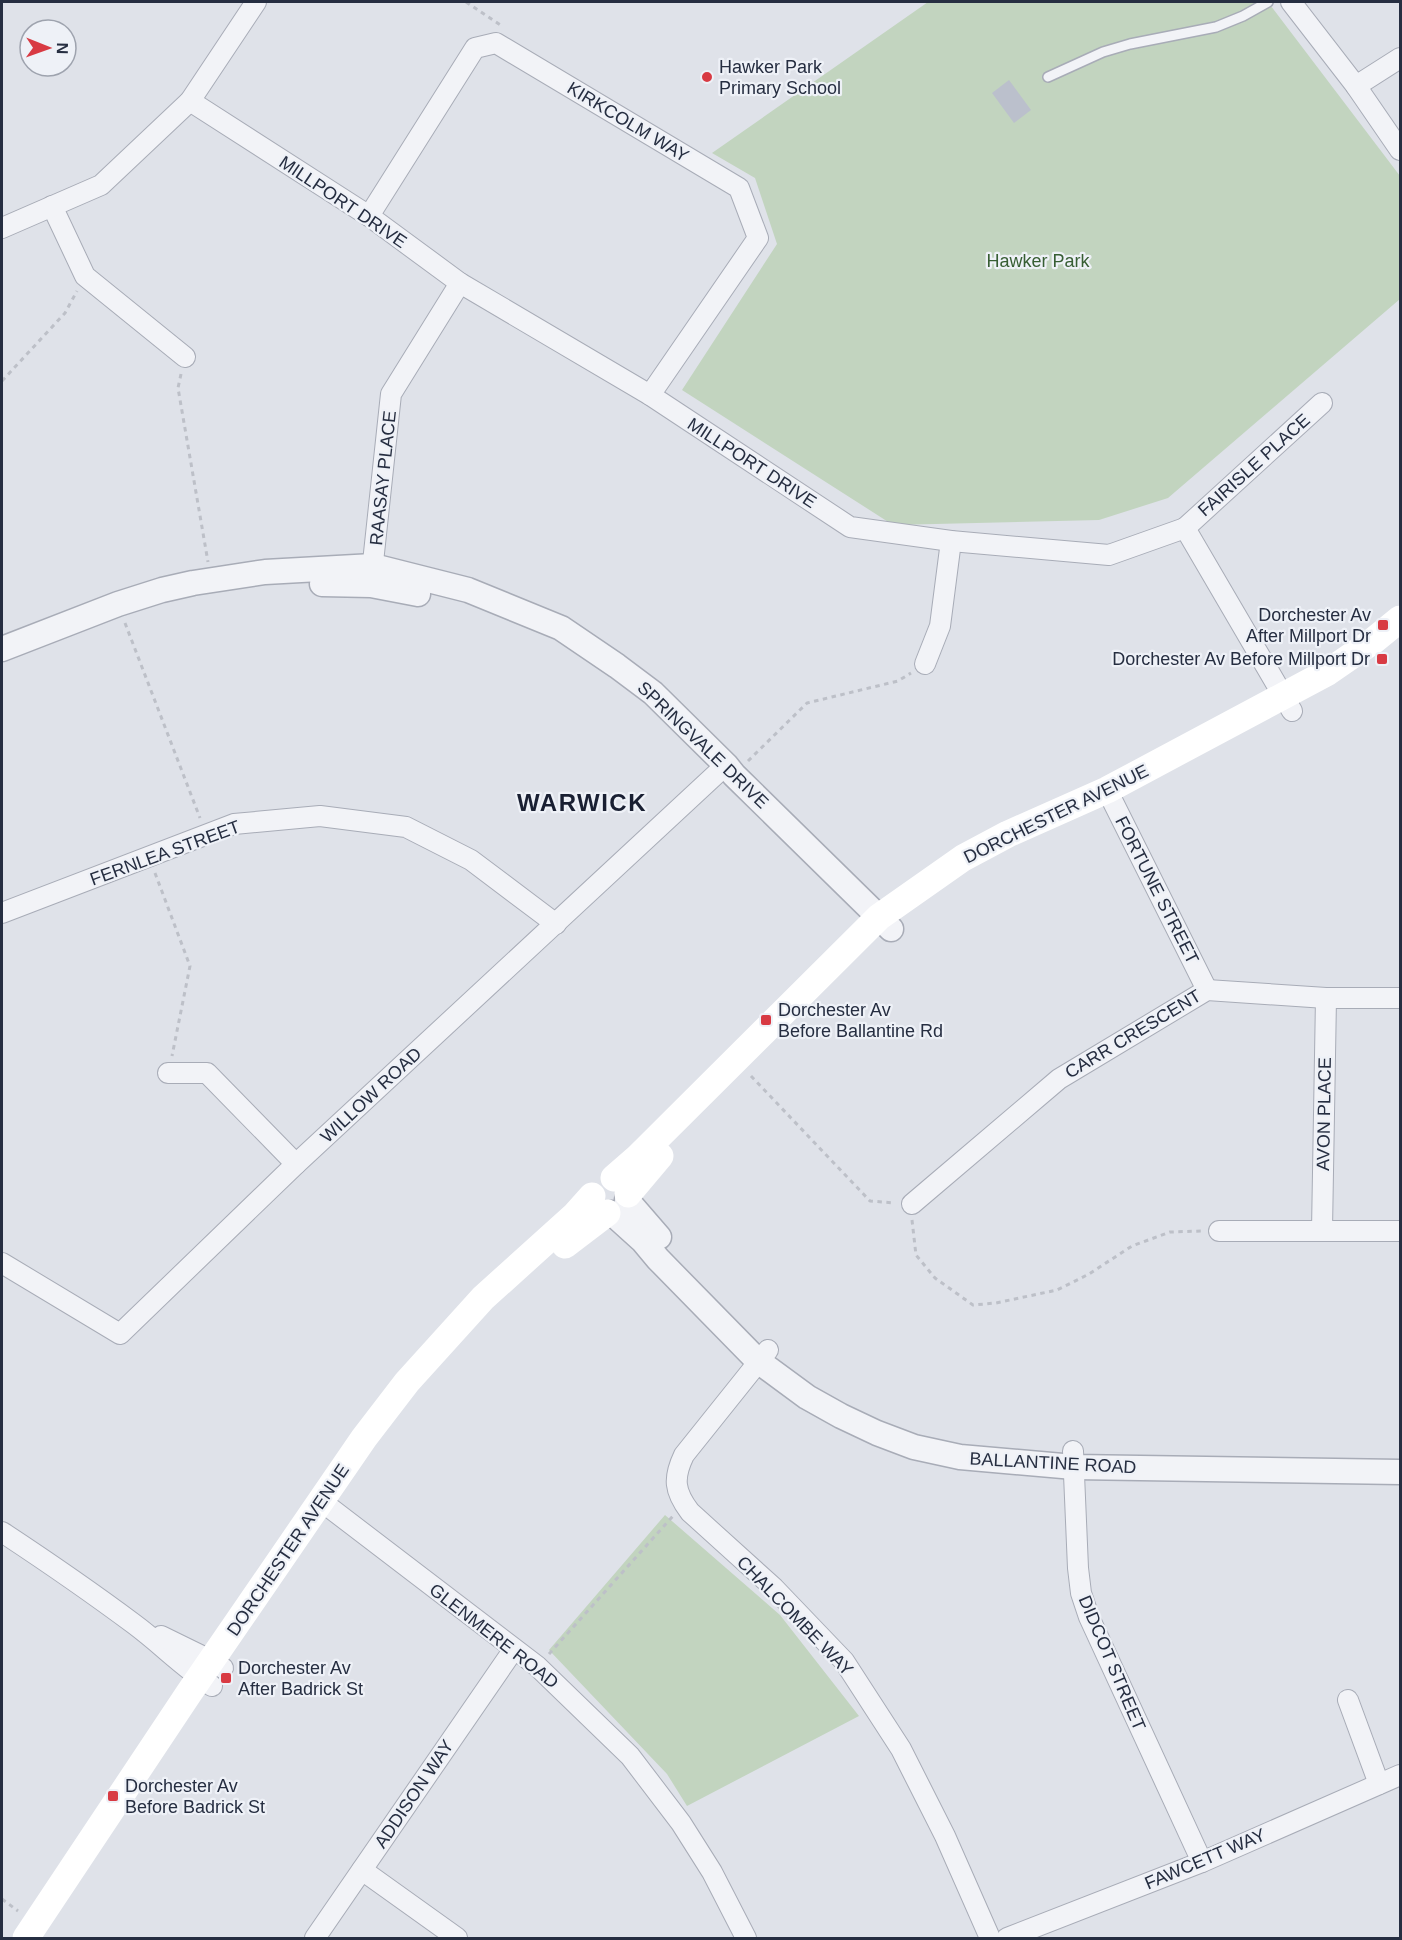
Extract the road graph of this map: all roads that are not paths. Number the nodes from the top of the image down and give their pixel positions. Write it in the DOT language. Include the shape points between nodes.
graph roads {
  1 [pos="256,2"];
  2 [pos="1268,2"];
  3 [pos="1291,2"];
  4 [pos="1401,58"];
  5 [pos="1048,76"];
  6 [pos="1356,86"];
  7 [pos="190,101"];
  8 [pos="1401,150"];
  9 [pos="52,206"];
  10 [pos="369,216"];
  11 [pos="2,228"];
  12 [pos="460,283"];
  13 [pos="185,357"];
  14 [pos="650,395"];
  15 [pos="1322,403"];
  16 [pos="1185,528"];
  17 [pos="951,541"];
  18 [pos="372,575"];
  19 [pos="1401,619"];
  20 [pos="1401,637"];
  21 [pos="2,649"];
  22 [pos="925,664"];
  23 [pos="2,665"];
  24 [pos="1288,704"];
  25 [pos="725,772"];
  26 [pos="1110,796"];
  27 [pos="2,913"];
  28 [pos="556,924"];
  29 [pos="880,928"];
  30 [pos="1207,990"];
  31 [pos="1326,998"];
  32 [pos="1401,998"];
  33 [pos="168,1073"];
  34 [pos="296,1164"];
  35 [pos="613,1199"];
  36 [pos="912,1204"];
  37 [pos="1322,1230"];
  38 [pos="1219,1231"];
  39 [pos="1401,1231"];
  40 [pos="2,1263"];
  41 [pos="763,1356"];
  42 [pos="1401,1458"];
  43 [pos="1073,1459"];
  44 [pos="1401,1472"];
  45 [pos="326,1506"];
  46 [pos="2,1532"];
  47 [pos="513,1649"];
  48 [pos="212,1673"];
  49 [pos="1348,1700"];
  50 [pos="1401,1774"];
  51 [pos="1379,1784"];
  52 [pos="1202,1862"];
  53 [pos="362,1870"];
  54 [pos="26,1938"];
  55 [pos="44,1938"];
  56 [pos="315,1938"];
  57 [pos="457,1938"];
  58 [pos="746,1938"];
  59 [pos="990,1938"];
  60 [pos="1007,1938"];
  1 -- 7 [label="street"];
  2 -- 5 [label="lane" via="1216,27 1130,44"];
  3 -- 6 [label="street"];
  4 -- 6 [label="street"];
  6 -- 8 [label="street"];
  7 -- 9 [label="street" via="101,185"];
  7 -- 10 [label="street, MILLPORT DRIVE"];
  9 -- 11 [label="street"];
  9 -- 13 [label="street" via="85,276"];
  10 -- 12 [label="street, MILLPORT DRIVE"];
  10 -- 14 [label="street, KIRKCOLM WAY" via="475,48 496,43 739,188 758,238"];
  12 -- 14 [label="street, MILLPORT DRIVE"];
  12 -- 18 [label="street, RAASAY PLACE" via="391,394"];
  14 -- 17 [label="street, MILLPORT DRIVE" via="850,527"];
  15 -- 16 [label="street, FAIRISLE PLACE"];
  16 -- 17 [label="street, MILLPORT DRIVE" via="1109,555"];
  16 -- 24 [label="street"];
  17 -- 22 [label="street" via="940,626"];
  18 -- 21 [label="street, SPRINGVALE DRIVE" via="265,572 211,580 118,604"];
  18 -- 23 [label="street, SPRINGVALE DRIVE" via="340,583 267,587 166,604"];
  18 -- 25 [label="street, SPRINGVALE DRIVE" via="468,590 561,628 653,693"];
  19 -- 24 [label="main road, DORCHESTER AVENUE"];
  20 -- 24 [label="main road, DORCHESTER AVENUE" via="1359,668"];
  24 -- 26 [label="main road, DORCHESTER AVENUE"];
  25 -- 28 [label="street, WILLOW ROAD"];
  25 -- 29 [label="street, SPRINGVALE DRIVE"];
  26 -- 29 [label="main road, DORCHESTER AVENUE" via="1008,834 963,858"];
  26 -- 30 [label="street, FORTUNE STREET"];
  27 -- 28 [label="street, FERNLEA STREET" via="234,824 320,816 406,827 471,860"];
  28 -- 34 [label="street, WILLOW ROAD"];
  29 -- 35 [label="main road, DORCHESTER AVENUE" via="657,1159"];
  29 -- 35 [label="main road, DORCHESTER AVENUE" via="637,1158"];
  30 -- 31 [label="street, CARR CRESCENT"];
  30 -- 36 [label="street, CARR CRESCENT" via="1059,1079"];
  31 -- 32 [label="street, CARR CRESCENT"];
  31 -- 37 [label="street, AVON PLACE"];
  33 -- 34 [label="street" via="207,1073"];
  34 -- 40 [label="street, WILLOW ROAD" via="120,1334"];
  35 -- 41 [label="street, BALLANTINE ROAD" via="652,1229"];
  35 -- 45 [label="main road, DORCHESTER AVENUE" via="575,1215 483,1298 407,1382 340,1471"];
  37 -- 38 [label="street"];
  37 -- 39 [label="street"];
  41 -- 43 [label="street, BALLANTINE ROAD" via="846,1401 919,1431"];
  41 -- 59 [label="street, CHALCOMBE WAY" via="684,1455 676,1470 678,1491 690,1512 774,1588 844,1661 900,1749 945,1836"];
  42 -- 43 [label="street, BALLANTINE ROAD"];
  43 -- 44 [label="street, BALLANTINE ROAD"];
  43 -- 52 [label="street, DIDCOT STREET" via="1081,1593"];
  45 -- 47 [label="street, GLENMERE ROAD"];
  45 -- 48 [label="main road, DORCHESTER AVENUE"];
  46 -- 48 [label="street"];
  47 -- 53 [label="street, ADDISON WAY"];
  47 -- 58 [label="street, GLENMERE ROAD" via="537,1666 630,1756 681,1823"];
  48 -- 54 [label="main road, DORCHESTER AVENUE"];
  48 -- 55 [label="main road, DORCHESTER AVENUE"];
  49 -- 51 [label="street"];
  50 -- 51 [label="street, FAWCETT WAY"];
  51 -- 52 [label="street, FAWCETT WAY"];
  52 -- 60 [label="street, FAWCETT WAY"];
  53 -- 56 [label="street, ADDISON WAY"];
  53 -- 57 [label="street"];
}
